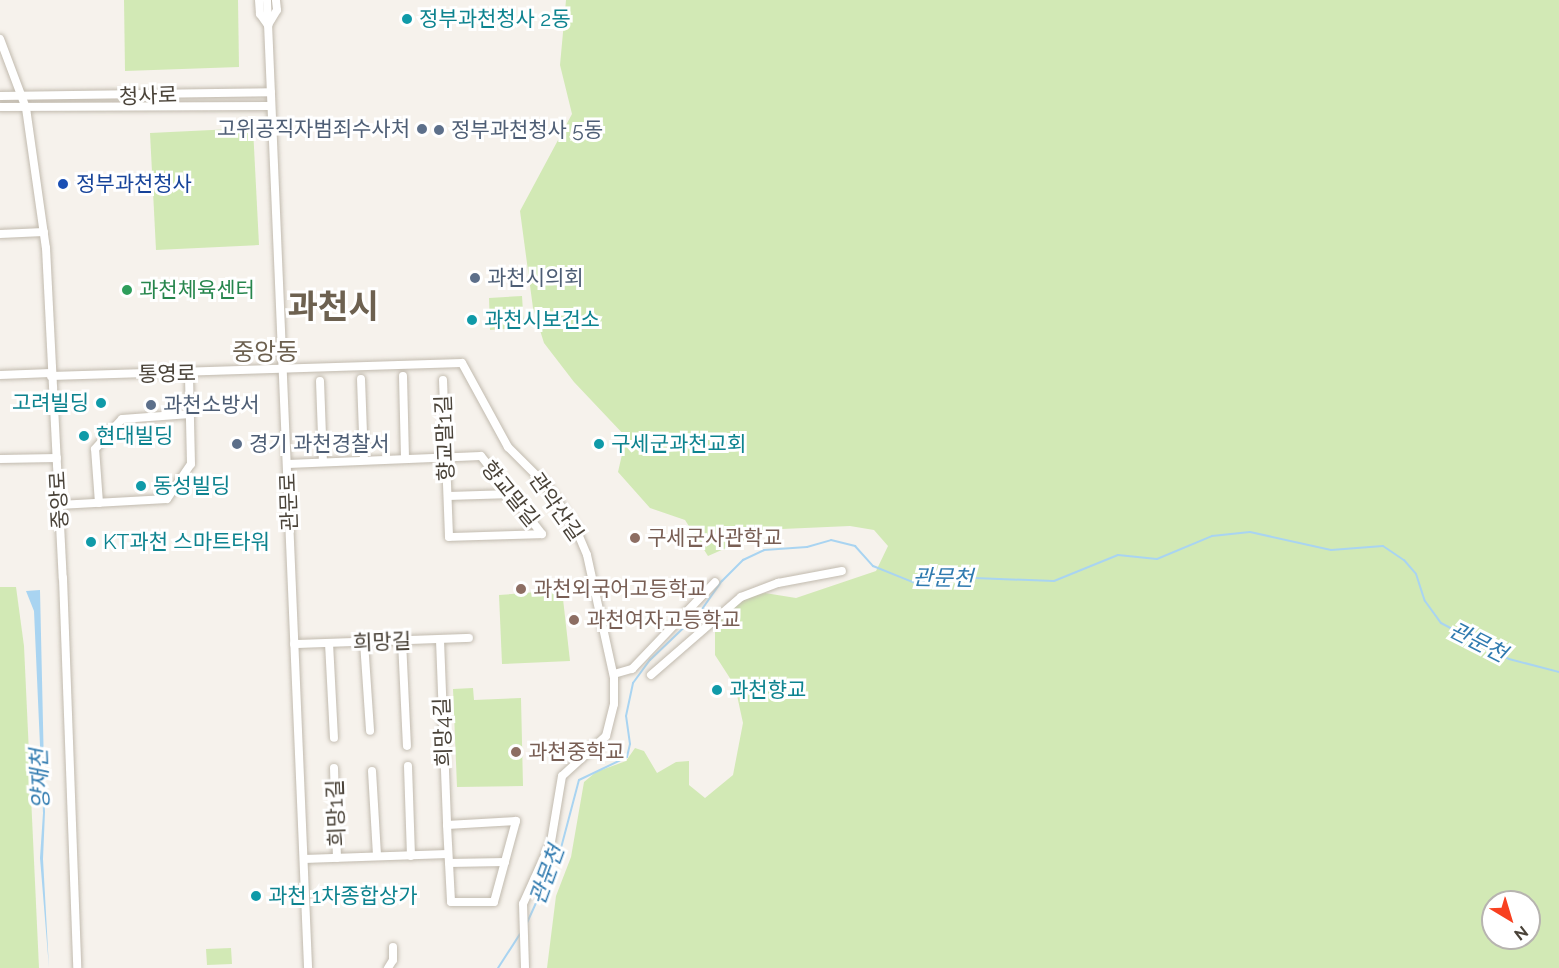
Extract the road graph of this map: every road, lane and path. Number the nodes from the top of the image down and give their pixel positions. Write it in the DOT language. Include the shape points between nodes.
graph roads {
  1 [pos="259,0"];
  2 [pos="267,0"];
  3 [pos="276,0"];
  4 [pos="268,25"];
  5 [pos="0,39"];
  6 [pos="271,92"];
  7 [pos="0,96"];
  8 [pos="25,103"];
  9 [pos="272,106"];
  10 [pos="0,107"];
  11 [pos="44,232"];
  12 [pos="0,234"];
  13 [pos="283,369"];
  14 [pos="51,374"];
  15 [pos="189,374"];
  16 [pos="0,375"];
  17 [pos="402,376"];
  18 [pos="361,379"];
  19 [pos="443,380"];
  20 [pos="320,381"];
  21 [pos="190,414"];
  22 [pos="446,457"];
  23 [pos="57,458"];
  24 [pos="405,458"];
  25 [pos="0,459"];
  26 [pos="364,460"];
  27 [pos="323,461"];
  28 [pos="288,464"];
  29 [pos="512,494"];
  30 [pos="448,496"];
  31 [pos="99,503"];
  32 [pos="59,505"];
  33 [pos="542,534"];
  34 [pos="842,571"];
  35 [pos="715,582"];
  36 [pos="469,638"];
  37 [pos="440,640"];
  38 [pos="402,641"];
  39 [pos="364,642"];
  40 [pos="294,644"];
  41 [pos="329,644"];
  42 [pos="614,674"];
  43 [pos="651,675"];
  44 [pos="370,730"];
  45 [pos="334,738"];
  46 [pos="407,746"];
  47 [pos="408,766"];
  48 [pos="334,768"];
  49 [pos="372,771"];
  50 [pos="447,825"];
  51 [pos="377,856"];
  52 [pos="411,856"];
  53 [pos="338,858"];
  54 [pos="304,859"];
  55 [pos="449,859"];
  56 [pos="505,861"];
  57 [pos="393,947"];
  58 [pos="76,968"];
  59 [pos="308,968"];
  60 [pos="388,968"];
  61 [pos="525,968"];
  1 -- 4 [label="street" via="260,14"];
  2 -- 4 [label="street, 관문로"];
  3 -- 4 [label="street" via="277,10"];
  4 -- 6 [label="street, 관문로"];
  5 -- 8 [label="street, 중앙로"];
  6 -- 8 [label="street, 청사로"];
  6 -- 9 [label="street, 관문로"];
  7 -- 8 [label="street"];
  8 -- 9 [label="street, 청사로"];
  8 -- 10 [label="street"];
  8 -- 11 [label="street, 중앙로"];
  9 -- 13 [label="street, 관문로"];
  11 -- 12 [label="street"];
  11 -- 14 [label="street, 중앙로"];
  13 -- 15 [label="street, 통영로"];
  13 -- 28 [label="street, 관문로"];
  13 -- 42 [label="street, 관악산길" via="462,363 508,447 547,486 576,529 587,555"];
  14 -- 15 [label="street, 통영로"];
  14 -- 16 [label="street, 통영로"];
  14 -- 23 [label="street, 중앙로"];
  15 -- 21 [label="street"];
  17 -- 24 [label="street"];
  18 -- 26 [label="street"];
  19 -- 22 [label="street, 향교말1길"];
  20 -- 27 [label="street"];
  21 -- 31 [label="street" via="191,464 167,499"];
  21 -- 31 [label="street" via="122,419 95,449"];
  22 -- 24 [label="street, 향교말길"];
  22 -- 29 [label="street, 향교말길" via="482,456"];
  22 -- 30 [label="street, 향교말1길"];
  23 -- 25 [label="street"];
  23 -- 32 [label="street, 중앙로"];
  24 -- 26 [label="street, 향교말길"];
  26 -- 27 [label="street, 향교말길"];
  27 -- 28 [label="street, 향교말길"];
  28 -- 40 [label="street, 관문로"];
  29 -- 30 [label="street, 향교말1길"];
  29 -- 33 [label="street, 향교말길"];
  30 -- 33 [label="street, 향교말1길" via="449,537"];
  31 -- 32 [label="street"];
  32 -- 58 [label="street, 중앙로"];
  34 -- 43 [label="street" via="778,583 741,597"];
  35 -- 42 [label="street" via="632,669"];
  36 -- 37 [label="street, 희망길"];
  37 -- 38 [label="street, 희망길"];
  37 -- 50 [label="street, 희망4길"];
  38 -- 39 [label="street, 희망길"];
  38 -- 46 [label="street"];
  39 -- 41 [label="street, 희망길"];
  39 -- 44 [label="street"];
  40 -- 41 [label="street, 희망길"];
  40 -- 54 [label="street, 관문로"];
  41 -- 45 [label="street"];
  42 -- 61 [label="street, 관악산길" via="614,704 606,736 562,776 551,842 523,904"];
  47 -- 52 [label="street"];
  48 -- 53 [label="street, 희망1길"];
  49 -- 51 [label="street"];
  50 -- 55 [label="street, 희망4길"];
  50 -- 56 [label="street, 희망4길" via="516,822"];
  51 -- 52 [label="street"];
  51 -- 53 [label="street"];
  52 -- 55 [label="street"];
  53 -- 54 [label="street"];
  54 -- 59 [label="street, 관문로"];
  55 -- 56 [label="street"];
  55 -- 56 [label="street, 희망4길" via="451,902 494,902"];
  57 -- 60 [label="street"];
}
